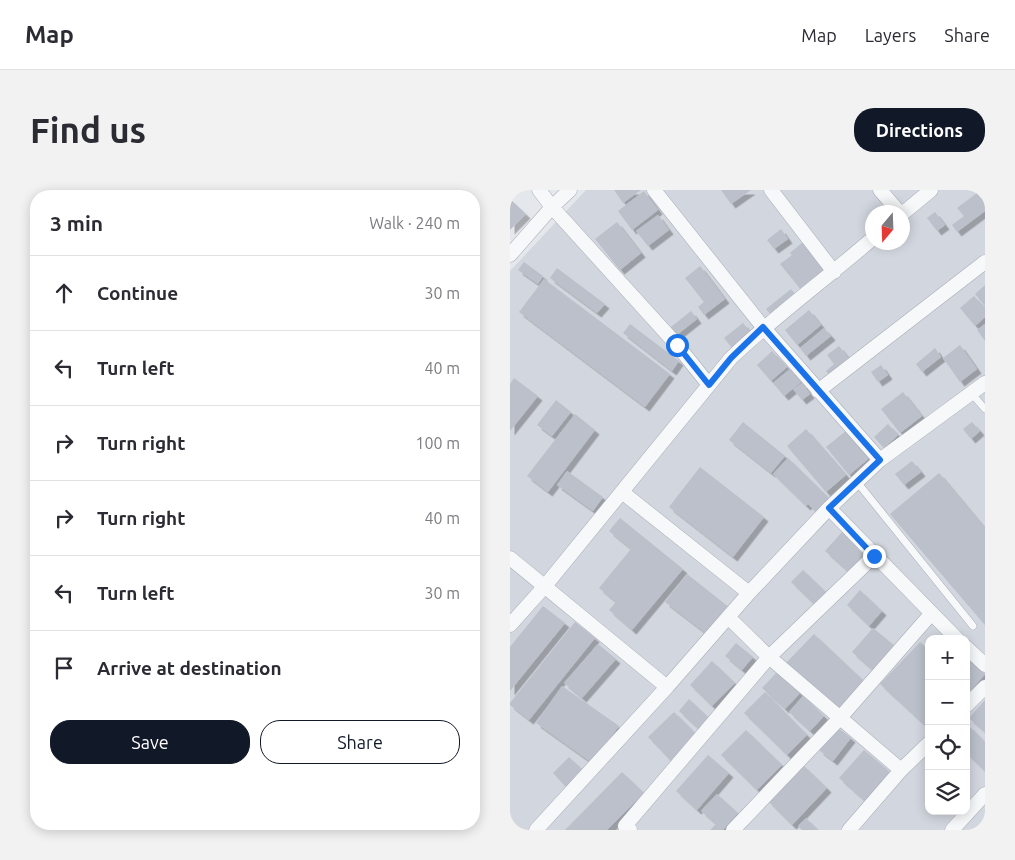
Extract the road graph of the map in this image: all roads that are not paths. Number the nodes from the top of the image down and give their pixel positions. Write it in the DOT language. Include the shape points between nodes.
graph roads {
  1 [pos="539,190"];
  2 [pos="570,190"];
  3 [pos="654,190"];
  4 [pos="771,190"];
  5 [pos="880,190"];
  6 [pos="931,190"];
  7 [pos="894,205"];
  8 [pos="910,206"];
  9 [pos="552,207"];
  10 [pos="865,245"];
  11 [pos="510,255"];
  12 [pos="985,262"];
  13 [pos="834,272"];
  14 [pos="763,327"];
  15 [pos="985,383"];
  16 [pos="709,385"];
  17 [pos="818,390"];
  18 [pos="972,394"];
  19 [pos="985,409"];
  20 [pos="880,460"];
  21 [pos="857,482"];
  22 [pos="622,492"];
  23 [pos="829,508"];
  24 [pos="874,556"];
  25 [pos="510,558"];
  26 [pos="545,586"];
  27 [pos="749,593"];
  28 [pos="931,614"];
  29 [pos="728,617"];
  30 [pos="510,625"];
  31 [pos="972,626"];
  32 [pos="953,635"];
  33 [pos="970,652"];
  34 [pos="769,657"];
  35 [pos="985,665"];
  36 [pos="667,687"];
  37 [pos="985,688"];
  38 [pos="970,702"];
  39 [pos="839,719"];
  40 [pos="925,747"];
  41 [pos="901,770"];
  42 [pos="985,794"];
  43 [pos="536,830"];
  44 [pos="630,830"];
  45 [pos="733,830"];
  46 [pos="849,830"];
  47 [pos="952,830"];
  1 -- 9 [label="street"];
  2 -- 9 [label="street"];
  3 -- 14 [label="street"];
  4 -- 13 [label="street"];
  5 -- 7 [label="street"];
  6 -- 8 [label="street"];
  9 -- 11 [label="street"];
  9 -- 16 [label="street"];
  10 -- 13 [label="street"];
  12 -- 17 [label="street"];
  13 -- 14 [label="street"];
  14 -- 16 [label="street"];
  14 -- 17 [label="street"];
  15 -- 18 [label="street"];
  16 -- 22 [label="street"];
  17 -- 20 [label="street"];
  18 -- 19 [label="lane"];
  18 -- 20 [label="street"];
  20 -- 21 [label="street"];
  21 -- 23 [label="street"];
  21 -- 31 [label="lane"];
  22 -- 26 [label="street"];
  22 -- 27 [label="street"];
  23 -- 24 [label="street"];
  23 -- 27 [label="street"];
  24 -- 28 [label="street"];
  24 -- 34 [label="street"];
  25 -- 26 [label="street"];
  26 -- 30 [label="street"];
  26 -- 36 [label="street"];
  27 -- 29 [label="street"];
  28 -- 32 [label="street"];
  28 -- 39 [label="street"];
  29 -- 34 [label="street"];
  29 -- 36 [label="street"];
  33 -- 35 [label="street"];
  34 -- 39 [label="street"];
  34 -- 44 [label="street" via="625,826"];
  36 -- 43 [label="street"];
  37 -- 38 [label="street"];
  39 -- 41 [label="street"];
  39 -- 45 [label="street"];
  40 -- 41 [label="street"];
  41 -- 46 [label="street"];
  42 -- 47 [label="street"];
}
